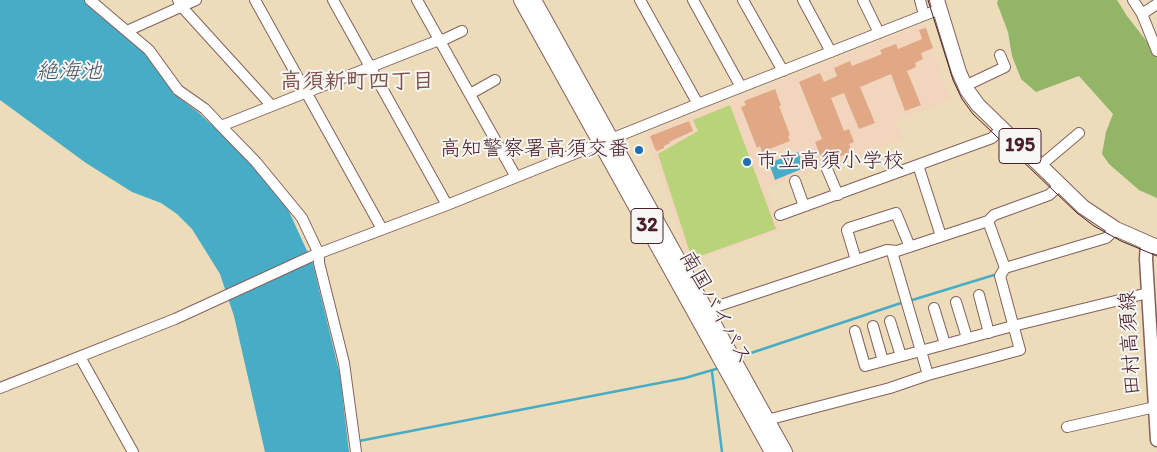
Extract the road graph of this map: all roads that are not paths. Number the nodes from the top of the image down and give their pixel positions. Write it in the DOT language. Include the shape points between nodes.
graph roads {
  1 [pos="90,0"];
  2 [pos="196,0"];
  3 [pos="255,0"];
  4 [pos="333,0"];
  5 [pos="417,0"];
  6 [pos="521,0"];
  7 [pos="534,0"];
  8 [pos="640,0"];
  9 [pos="693,0"];
  10 [pos="743,0"];
  11 [pos="803,0"];
  12 [pos="863,0"];
  13 [pos="920,0"];
  14 [pos="1133,0"];
  15 [pos="179,3"];
  16 [pos="939,4"];
  17 [pos="1157,4"];
  18 [pos="1142,14"];
  19 [pos="924,15"];
  20 [pos="127,31"];
  21 [pos="462,31"];
  22 [pos="879,33"];
  23 [pos="438,40"];
  24 [pos="1157,49"];
  25 [pos="830,52"];
  26 [pos="1000,55"];
  27 [pos="370,67"];
  28 [pos="783,71"];
  29 [pos="495,80"];
  30 [pos="965,86"];
  31 [pos="741,87"];
  32 [pos="306,92"];
  33 [pos="470,94"];
  34 [pos="698,104"];
  35 [pos="271,105"];
  36 [pos="221,126"];
  37 [pos="1002,129"];
  38 [pos="1079,133"];
  39 [pos="606,141"];
  40 [pos="918,165"];
  41 [pos="1040,166"];
  42 [pos="828,168"];
  43 [pos="516,177"];
  44 [pos="795,181"];
  45 [pos="1060,186"];
  46 [pos="838,195"];
  47 [pos="447,204"];
  48 [pos="804,206"];
  49 [pos="780,215"];
  50 [pos="988,221"];
  51 [pos="382,229"];
  52 [pos="1116,229"];
  53 [pos="941,236"];
  54 [pos="1152,245"];
  55 [pos="910,247"];
  56 [pos="892,252"];
  57 [pos="316,255"];
  58 [pos="856,260"];
  59 [pos="1005,268"];
  60 [pos="1148,293"];
  61 [pos="978,295"];
  62 [pos="956,302"];
  63 [pos="934,308"];
  64 [pos="706,310"];
  65 [pos="890,321"];
  66 [pos="873,326"];
  67 [pos="1013,326"];
  68 [pos="855,332"];
  69 [pos="989,333"];
  70 [pos="967,338"];
  71 [pos="945,344"];
  72 [pos="921,351"];
  73 [pos="901,356"];
  74 [pos="80,357"];
  75 [pos="883,361"];
  76 [pos="928,375"];
  77 [pos="0,388"];
  78 [pos="1155,407"];
  79 [pos="767,420"];
  80 [pos="1067,427"];
  81 [pos="1157,440"];
  82 [pos="133,452"];
  83 [pos="356,452"];
  84 [pos="772,452"];
  85 [pos="785,452"];
  1 -- 20 [label="street"];
  2 -- 15 [label="street"];
  3 -- 32 [label="street"];
  4 -- 27 [label="street"];
  5 -- 23 [label="street"];
  6 -- 39 [label="highway, 南国バイパス / 32"];
  7 -- 39 [label="highway, 南国バイパス / 32"];
  8 -- 34 [label="street"];
  9 -- 31 [label="street"];
  10 -- 28 [label="street"];
  11 -- 25 [label="street"];
  12 -- 22 [label="street"];
  13 -- 19 [label="street"];
  14 -- 18 [label="street"];
  15 -- 20 [label="street"];
  15 -- 35 [label="street"];
  16 -- 19 [label="street"];
  16 -- 30 [label="highway, 195"];
  17 -- 18 [label="street"];
  18 -- 24 [label="street"];
  19 -- 22 [label="street"];
  20 -- 36 [label="street" via="148,50 178,90"];
  21 -- 23 [label="street"];
  22 -- 25 [label="street"];
  23 -- 27 [label="street"];
  23 -- 33 [label="street"];
  25 -- 28 [label="street"];
  26 -- 30 [label="street" via="1005,68"];
  27 -- 32 [label="street"];
  27 -- 47 [label="street"];
  28 -- 31 [label="street"];
  29 -- 33 [label="street"];
  30 -- 37 [label="highway, 195" via="978,105"];
  31 -- 34 [label="street"];
  32 -- 35 [label="street"];
  32 -- 51 [label="street"];
  33 -- 43 [label="street"];
  34 -- 39 [label="street"];
  35 -- 36 [label="street"];
  36 -- 57 [label="street" via="302,218"];
  37 -- 40 [label="street" via="992,138"];
  37 -- 41 [label="highway, 195"];
  38 -- 41 [label="street"];
  39 -- 43 [label="street"];
  39 -- 64 [label="highway, 南国バイパス / 32"];
  39 -- 84 [label="highway, 南国バイパス / 32"];
  40 -- 46 [label="street"];
  40 -- 53 [label="street"];
  41 -- 45 [label="highway, 195"];
  42 -- 46 [label="street"];
  43 -- 47 [label="street"];
  44 -- 48 [label="street"];
  45 -- 50 [label="street" via="1049,195 994,215"];
  45 -- 52 [label="highway, 195" via="1083,207"];
  46 -- 48 [label="street"];
  47 -- 51 [label="street"];
  48 -- 49 [label="street"];
  50 -- 53 [label="street"];
  50 -- 59 [label="street"];
  51 -- 57 [label="street"];
  52 -- 54 [label="highway, 195"];
  52 -- 59 [label="street" via="1106,238"];
  53 -- 55 [label="street"];
  54 -- 60 [label="main road, 田村高須線"];
  55 -- 56 [label="street"];
  55 -- 58 [label="street" via="896,213 847,230"];
  56 -- 58 [label="street" via="887,250"];
  56 -- 72 [label="street"];
  57 -- 74 [label="street" via="175,319"];
  57 -- 83 [label="street" via="344,363"];
  58 -- 64 [label="street"];
  59 -- 67 [label="street" via="1000,276"];
  60 -- 67 [label="street"];
  60 -- 78 [label="main road, 田村高須線"];
  61 -- 69 [label="street"];
  62 -- 70 [label="street"];
  63 -- 71 [label="street"];
  64 -- 79 [label="highway, 南国バイパス / 32"];
  65 -- 73 [label="street"];
  66 -- 75 [label="street"];
  67 -- 69 [label="street"];
  67 -- 76 [label="street" via="1021,355"];
  68 -- 75 [label="street" via="865,366"];
  69 -- 70 [label="street"];
  70 -- 71 [label="street"];
  71 -- 72 [label="street"];
  72 -- 73 [label="street"];
  72 -- 76 [label="street"];
  73 -- 75 [label="street"];
  74 -- 77 [label="street"];
  74 -- 82 [label="street"];
  76 -- 79 [label="street"];
  78 -- 80 [label="street"];
  78 -- 81 [label="main road, 田村高須線"];
  79 -- 85 [label="highway, 南国バイパス / 32"];
}
